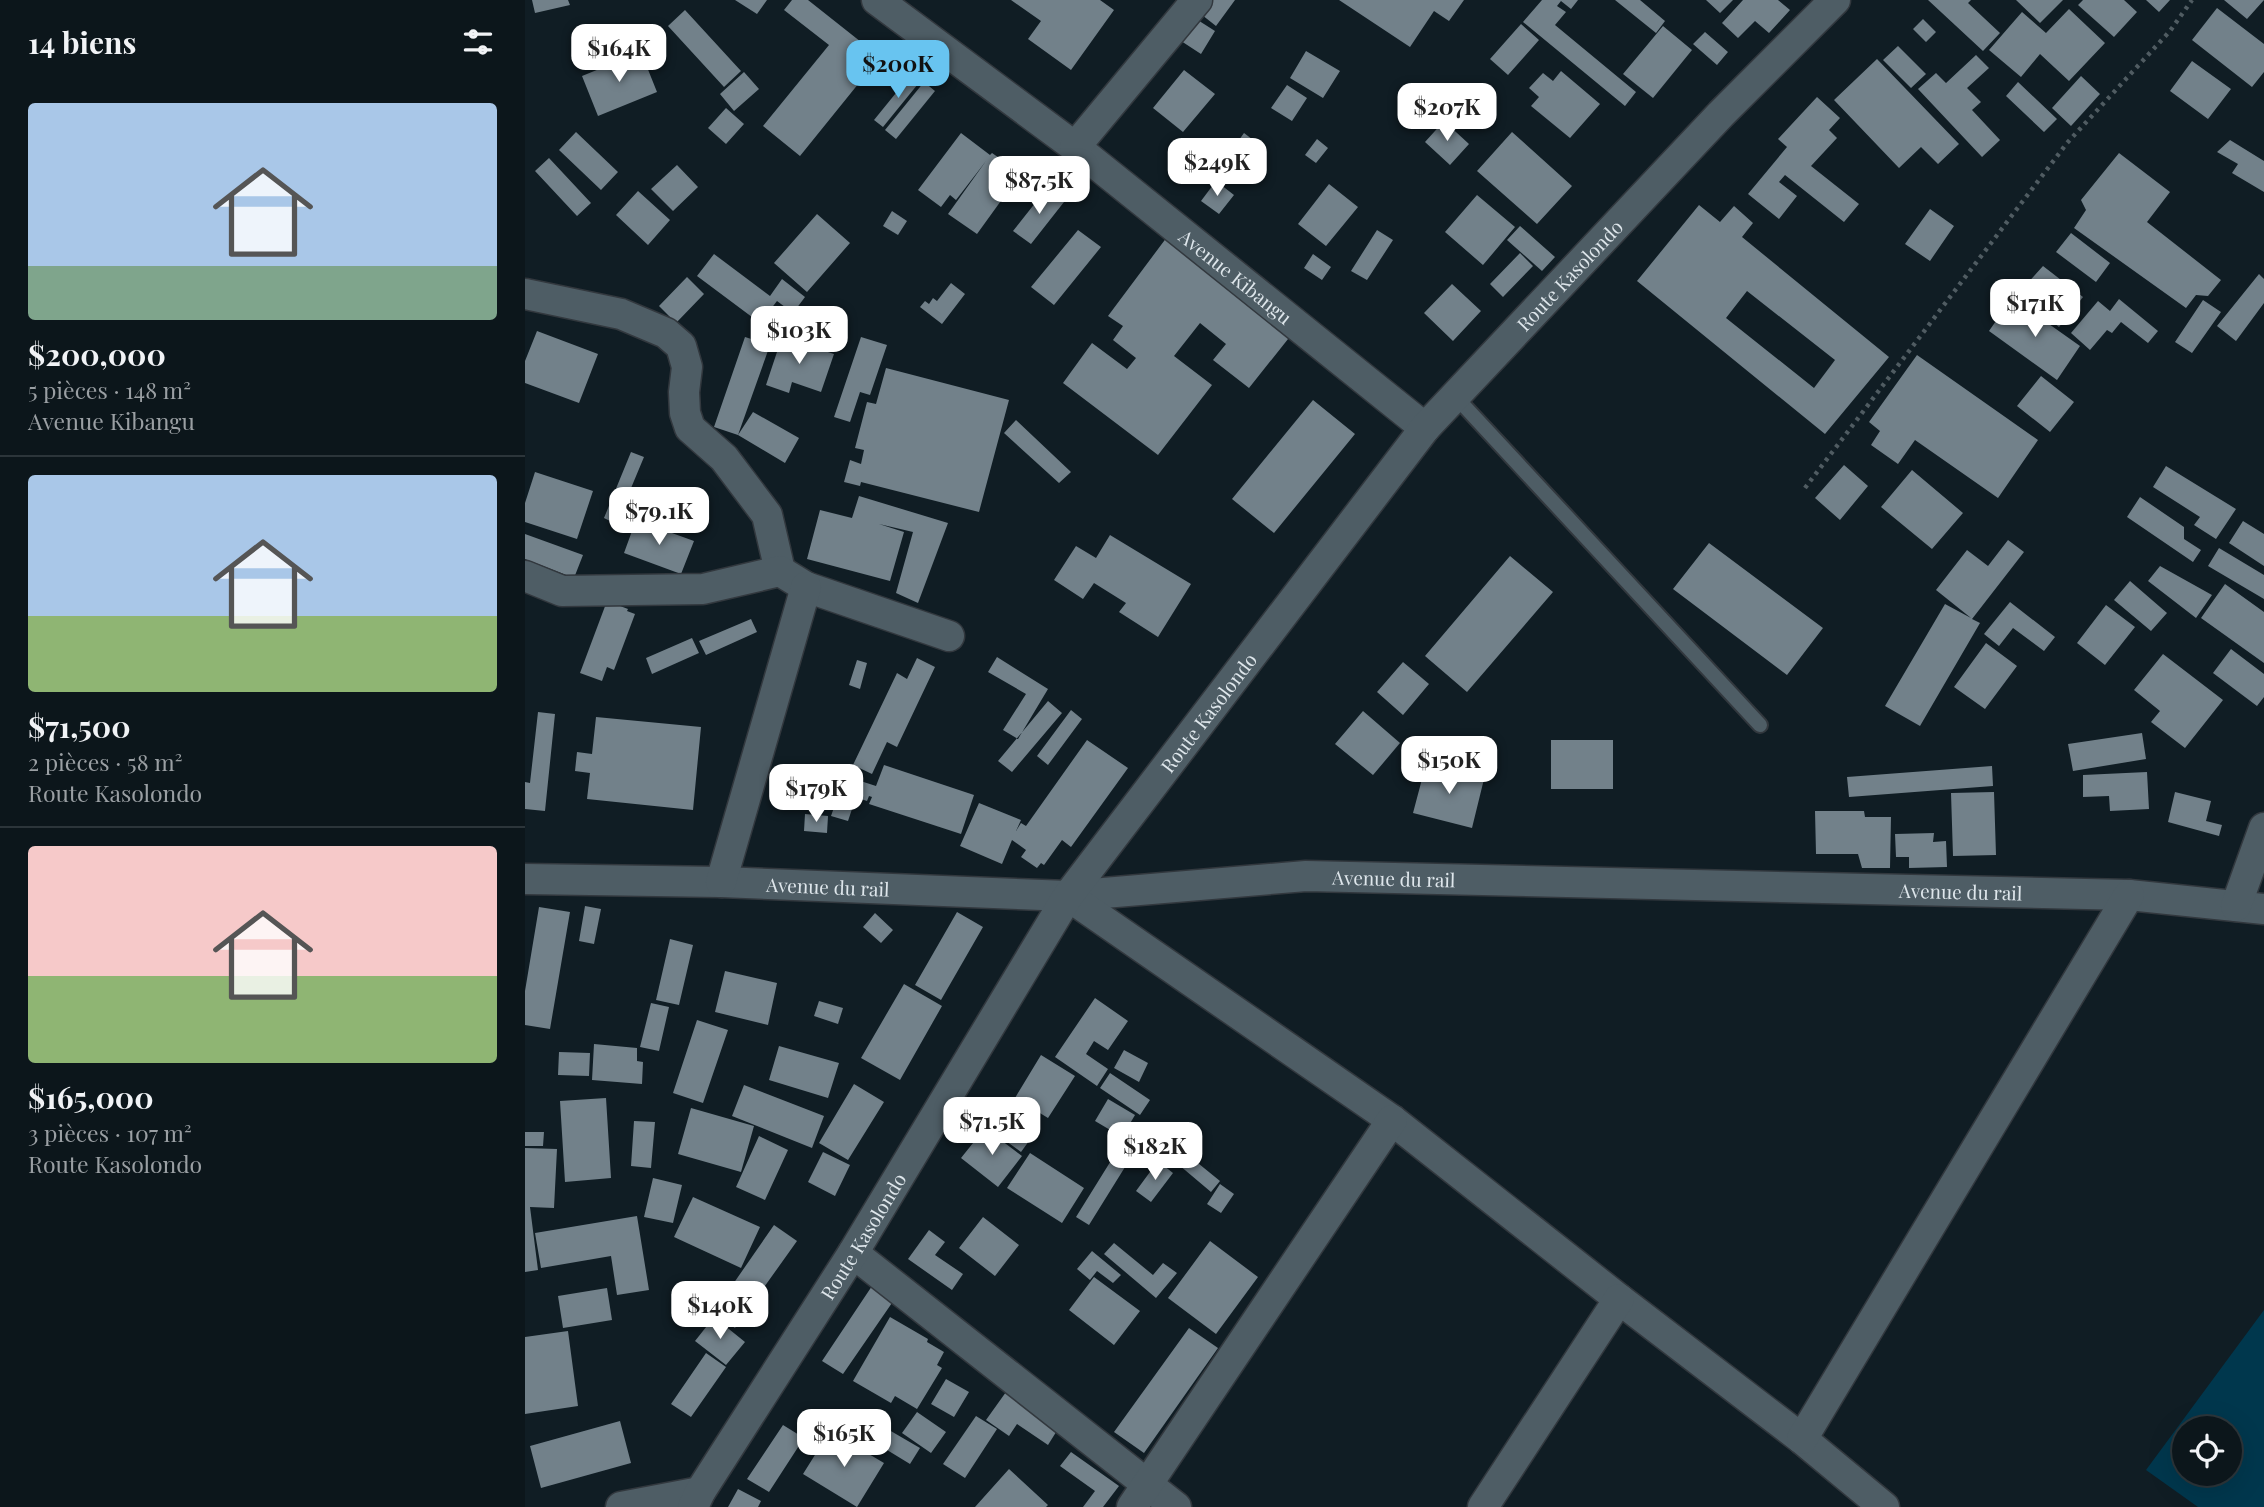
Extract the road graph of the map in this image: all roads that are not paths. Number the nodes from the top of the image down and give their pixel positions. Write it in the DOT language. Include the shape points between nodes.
graph roads {
  1 [pos="877,0"];
  2 [pos="1197,0"];
  3 [pos="1835,0"];
  4 [pos="1075,147"];
  5 [pos="525,294"];
  6 [pos="1455,396"];
  7 [pos="1425,428"];
  8 [pos="780,571"];
  9 [pos="525,576"];
  10 [pos="806,587"];
  11 [pos="949,636"];
  12 [pos="1760,725"];
  13 [pos="2264,828"];
  14 [pos="525,879"];
  15 [pos="721,882"];
  16 [pos="1068,895"];
  17 [pos="2129,895"];
  18 [pos="2250,907"];
  19 [pos="1392,1120"];
  20 [pos="853,1253"];
  21 [pos="1619,1299"];
  22 [pos="1801,1439"];
  23 [pos="1140,1495"];
  24 [pos="697,1499"];
  25 [pos="621,1507"];
  26 [pos="1176,1507"];
  27 [pos="1483,1507"];
  28 [pos="1884,1507"];
  1 -- 4 [label="street, Avenue Kibangu"];
  2 -- 4 [label="street"];
  3 -- 6 [label="street, Route Kasolondo"];
  4 -- 7 [label="street, Avenue Kibangu"];
  5 -- 8 [label="street" via="621,314 666,333 681,346 687,367 685,413 690,428 724,458 767,515"];
  6 -- 7 [label="street, Route Kasolondo"];
  6 -- 12 [label="lane"];
  7 -- 16 [label="street, Route Kasolondo"];
  8 -- 9 [label="street" via="703,589 562,591"];
  8 -- 10 [label="street"];
  10 -- 11 [label="street"];
  10 -- 15 [label="street"];
  13 -- 18 [label="street"];
  14 -- 15 [label="street, Avenue du rail"];
  15 -- 16 [label="street, Avenue du rail"];
  16 -- 17 [label="street, Avenue du rail" via="1305,876"];
  16 -- 19 [label="street"];
  16 -- 20 [label="street, Route Kasolondo"];
  17 -- 18 [label="street, Avenue du rail"];
  17 -- 22 [label="street"];
  19 -- 21 [label="street"];
  19 -- 23 [label="street"];
  20 -- 23 [label="street"];
  20 -- 24 [label="street, Route Kasolondo"];
  21 -- 22 [label="street"];
  21 -- 27 [label="street"];
  22 -- 28 [label="street"];
  23 -- 26 [label="street"];
  24 -- 25 [label="street"];
}
